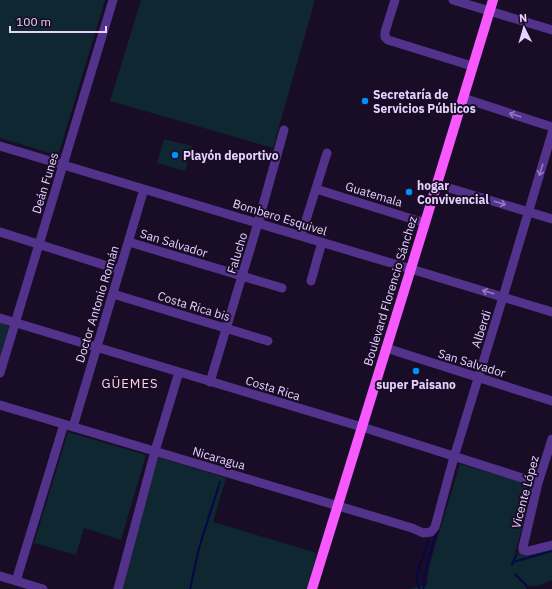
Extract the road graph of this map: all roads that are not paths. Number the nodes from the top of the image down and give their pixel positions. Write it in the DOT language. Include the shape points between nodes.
graph roads {
  1 [pos="113,0"];
  2 [pos="395,0"];
  3 [pos="453,0"];
  4 [pos="492,0"];
  5 [pos="489,11"];
  6 [pos="552,30"];
  7 [pos="472,66"];
  8 [pos="463,98"];
  9 [pos="552,127"];
  10 [pos="284,130"];
  11 [pos="552,133"];
  12 [pos="0,146"];
  13 [pos="327,153"];
  14 [pos="63,165"];
  15 [pos="436,184"];
  16 [pos="144,189"];
  17 [pos="316,189"];
  18 [pos="528,212"];
  19 [pos="552,219"];
  20 [pos="425,222"];
  21 [pos="258,223"];
  22 [pos="0,232"];
  23 [pos="301,236"];
  24 [pos="129,242"];
  25 [pos="322,242"];
  26 [pos="39,244"];
  27 [pos="410,269"];
  28 [pos="120,270"];
  29 [pos="242,276"];
  30 [pos="310,281"];
  31 [pos="282,288"];
  32 [pos="113,294"];
  33 [pos="504,297"];
  34 [pos="552,312"];
  35 [pos="0,318"];
  36 [pos="15,323"];
  37 [pos="227,328"];
  38 [pos="268,341"];
  39 [pos="97,348"];
  40 [pos="386,348"];
  41 [pos="179,372"];
  42 [pos="0,373"];
  43 [pos="478,378"];
  44 [pos="210,382"];
  45 [pos="552,401"];
  46 [pos="0,405"];
  47 [pos="69,425"];
  48 [pos="362,427"];
  49 [pos="552,439"];
  50 [pos="155,451"];
  51 [pos="454,457"];
  52 [pos="538,483"];
  53 [pos="338,505"];
  54 [pos="431,532"];
  55 [pos="552,545"];
  56 [pos="0,576"];
  57 [pos="16,581"];
  58 [pos="43,589"];
  59 [pos="118,589"];
  60 [pos="312,589"];
  1 -- 14 [label="street, Deán Funes"];
  2 -- 7 [label="street" via="385,32 388,40"];
  3 -- 5 [label="street"];
  4 -- 5 [label="main road, Boulevard Florencio Sánchez"];
  5 -- 6 [label="street"];
  5 -- 7 [label="main road, Boulevard Florencio Sánchez"];
  7 -- 8 [label="main road, Boulevard Florencio Sánchez"];
  9 -- 8 [label="street, one-way"];
  8 -- 15 [label="main road, Boulevard Florencio Sánchez"];
  10 -- 21 [label="street, Falucho"];
  11 -- 18 [label="street, Alberdi, one-way"];
  12 -- 14 [label="street, Bombero Esquivel"];
  13 -- 17 [label="street"];
  14 -- 16 [label="street, Bombero Esquivel"];
  14 -- 26 [label="street, Deán Funes"];
  15 -- 18 [label="street, one-way"];
  15 -- 20 [label="main road, Boulevard Florencio Sánchez"];
  16 -- 21 [label="street, Bombero Esquivel"];
  16 -- 24 [label="street, Doctor Antonio Román"];
  17 -- 20 [label="street, Guatemala"];
  17 -- 23 [label="street"];
  18 -- 19 [label="street"];
  18 -- 33 [label="street, Alberdi"];
  20 -- 27 [label="main road, Boulevard Florencio Sánchez"];
  21 -- 23 [label="street, Bombero Esquivel"];
  21 -- 29 [label="street, Falucho"];
  22 -- 26 [label="street"];
  23 -- 25 [label="street, Bombero Esquivel"];
  24 -- 28 [label="street, Doctor Antonio Román"];
  24 -- 29 [label="street, San Salvador"];
  25 -- 27 [label="street, Bombero Esquivel"];
  25 -- 30 [label="street"];
  26 -- 28 [label="street"];
  26 -- 36 [label="street, Deán Funes"];
  33 -- 27 [label="street, Bombero Esquivel, one-way"];
  27 -- 40 [label="main road, Boulevard Florencio Sánchez"];
  28 -- 32 [label="street, Doctor Antonio Román"];
  29 -- 31 [label="street, San Salvador"];
  29 -- 37 [label="street, Falucho"];
  32 -- 37 [label="street, Costa Rica bis"];
  32 -- 39 [label="street, Doctor Antonio Román"];
  33 -- 34 [label="street, Bombero Esquivel"];
  33 -- 43 [label="street, Alberdi"];
  35 -- 36 [label="street, Costa Rica"];
  36 -- 39 [label="street, Costa Rica"];
  36 -- 42 [label="street, Deán Funes"];
  37 -- 38 [label="street, Costa Rica bis"];
  37 -- 44 [label="street, Falucho"];
  39 -- 41 [label="street, Costa Rica"];
  39 -- 47 [label="street, Doctor Antonio Román"];
  40 -- 43 [label="street, San Salvador"];
  40 -- 48 [label="main road, Boulevard Florencio Sánchez"];
  41 -- 44 [label="street, Costa Rica"];
  41 -- 50 [label="street"];
  43 -- 45 [label="street, San Salvador"];
  43 -- 51 [label="street, Alberdi"];
  44 -- 48 [label="street, Costa Rica"];
  46 -- 47 [label="street, Nicaragua"];
  47 -- 50 [label="street, Nicaragua"];
  47 -- 57 [label="street, Doctor Antonio Román"];
  48 -- 51 [label="street, Costa Rica"];
  48 -- 53 [label="main road, Boulevard Florencio Sánchez"];
  49 -- 52 [label="street, Vicente López"];
  50 -- 53 [label="street, Nicaragua"];
  50 -- 59 [label="street"];
  51 -- 52 [label="street, Costa Rica"];
  51 -- 54 [label="street, Alberdi" via="435,527"];
  52 -- 55 [label="street, Vicente López" via="523,550"];
  53 -- 54 [label="street, Nicaragua" via="423,533"];
  53 -- 60 [label="main road, Boulevard Florencio Sánchez"];
  56 -- 57 [label="street"];
  57 -- 58 [label="street"];
}
